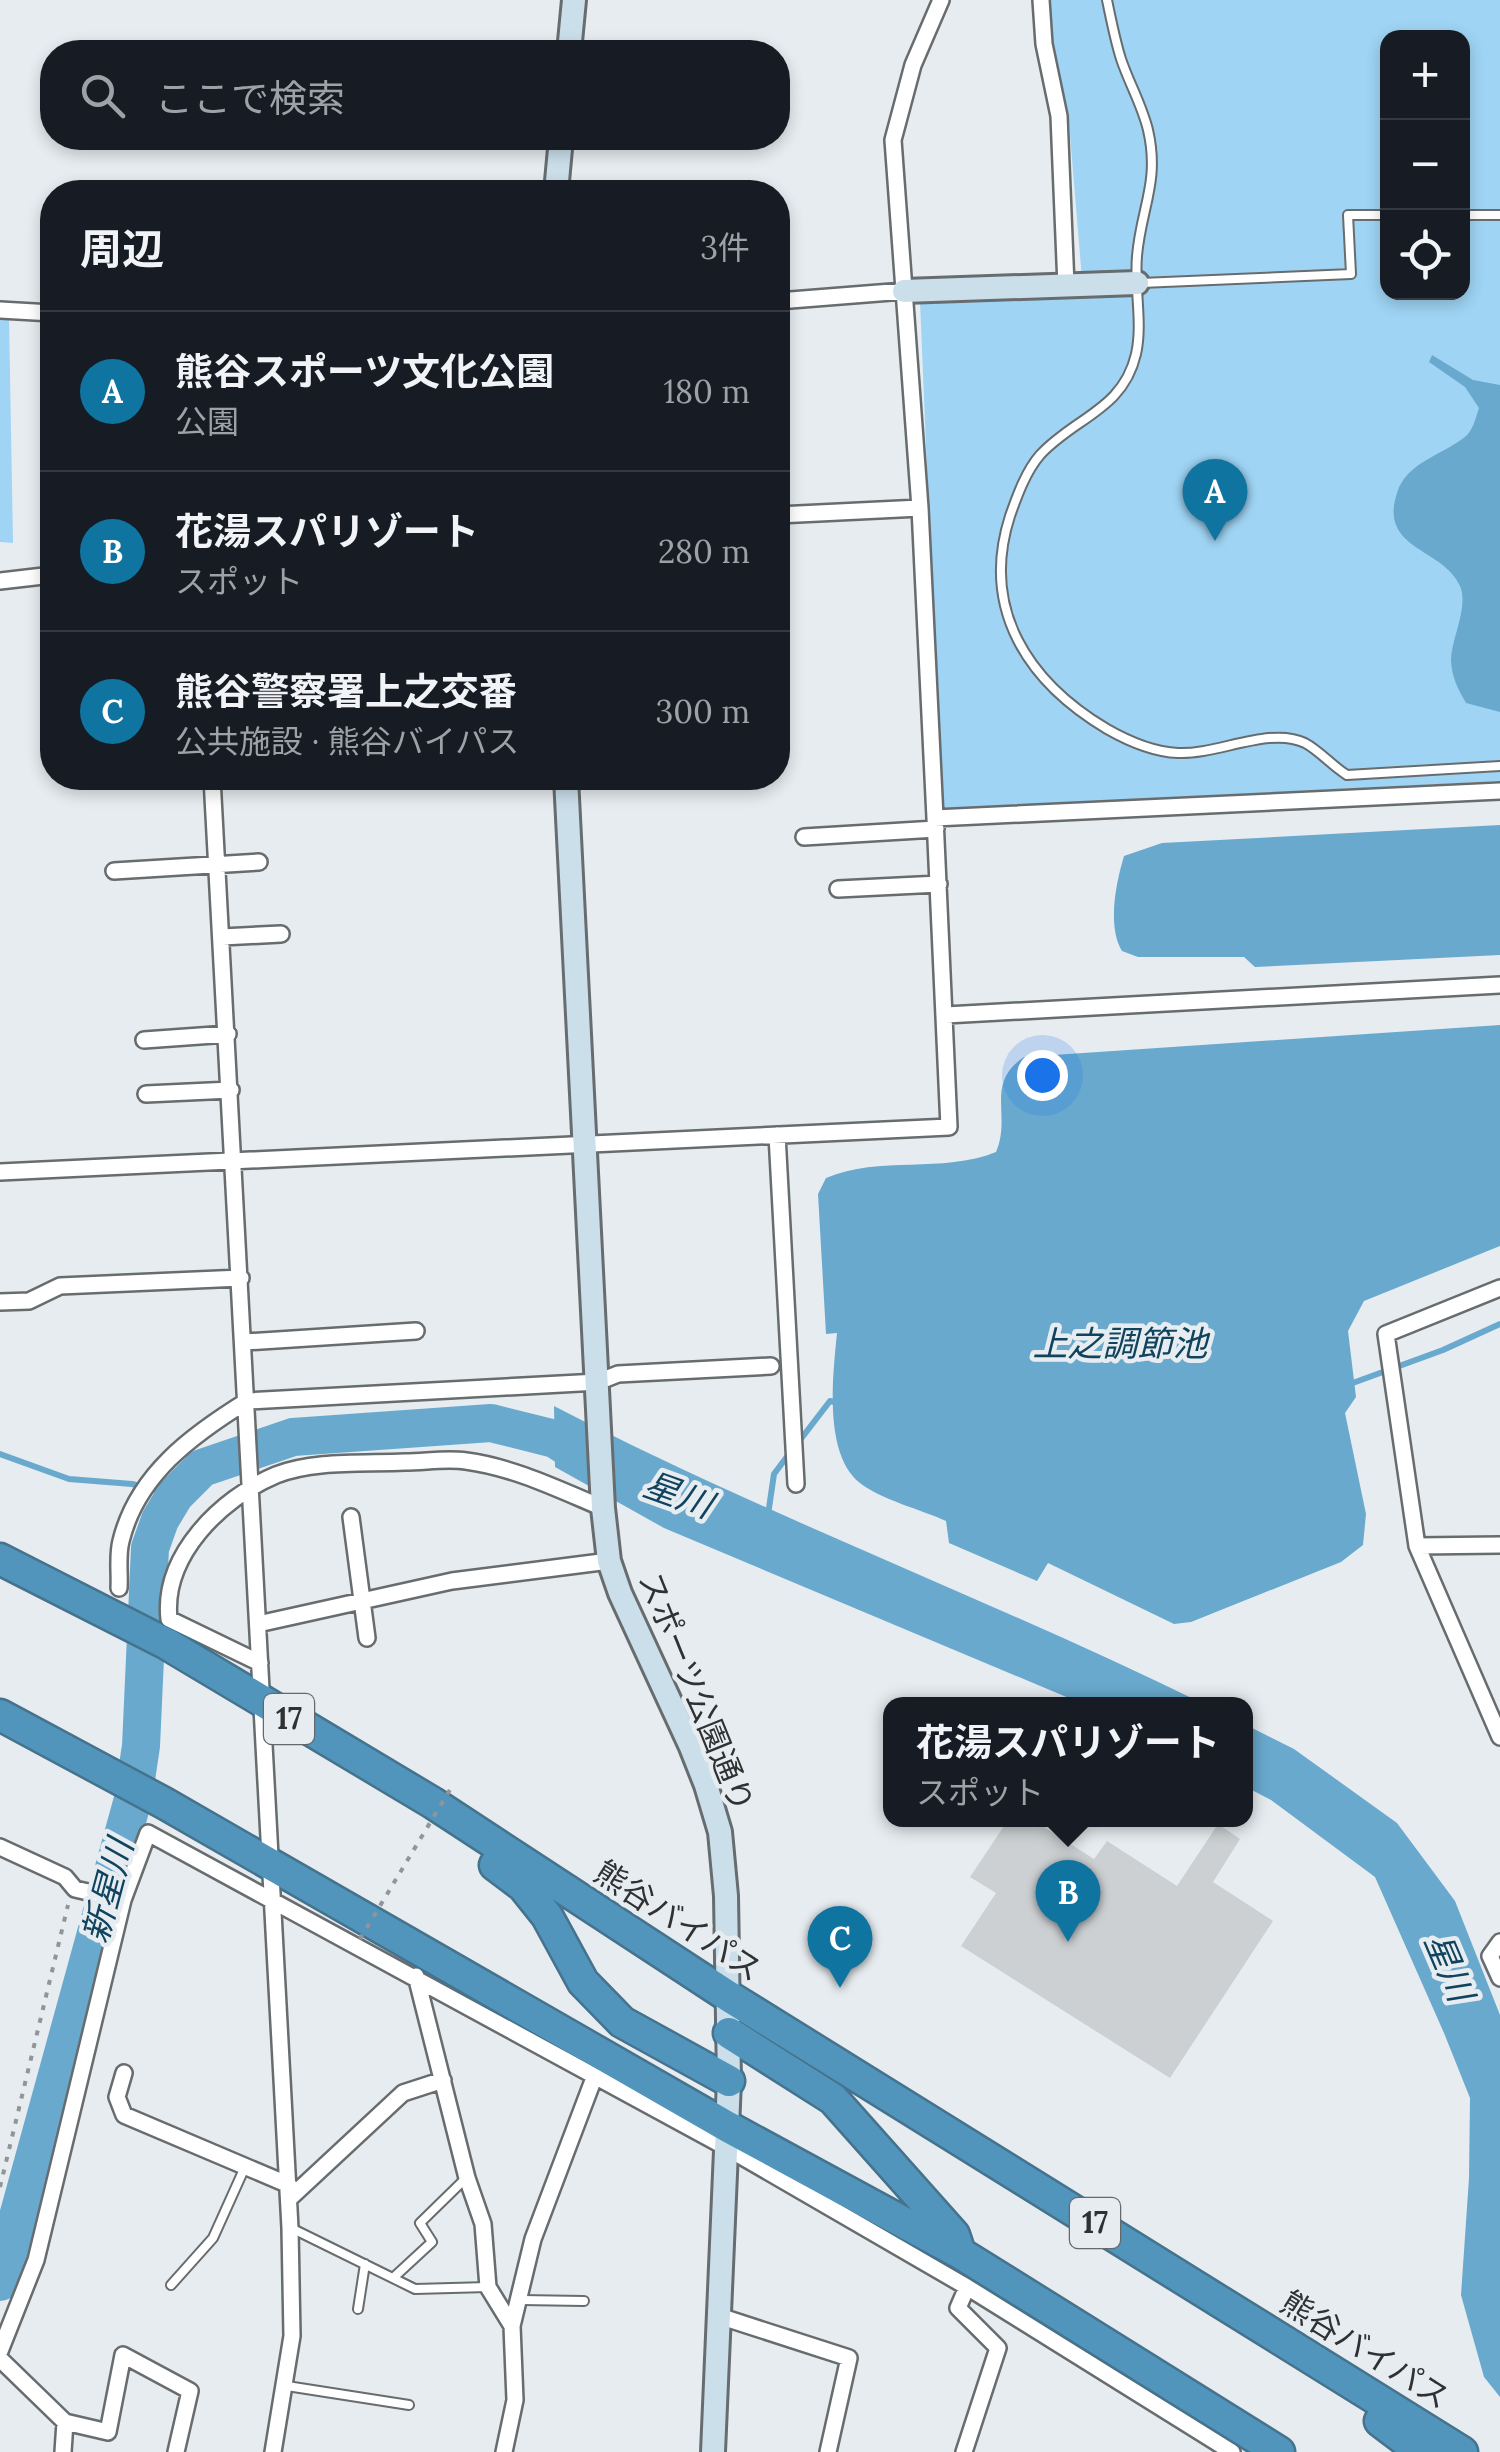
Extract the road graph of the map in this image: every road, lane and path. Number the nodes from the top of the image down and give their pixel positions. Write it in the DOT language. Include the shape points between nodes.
graph roads {
  1 [pos="574,0"];
  2 [pos="940,0"];
  3 [pos="1041,0"];
  4 [pos="1107,0"];
  5 [pos="570,40"];
  6 [pos="559,150"];
  7 [pos="557,180"];
  8 [pos="1380,215"];
  9 [pos="1470,215"];
  10 [pos="1500,215"];
  11 [pos="1137,284"];
  12 [pos="1066,286"];
  13 [pos="904,292"];
  14 [pos="790,300"];
  15 [pos="0,310"];
  16 [pos="40,312"];
  17 [pos="920,508"];
  18 [pos="790,514"];
  19 [pos="40,576"];
  20 [pos="0,581"];
  21 [pos="1500,766"];
  22 [pos="213,790"];
  23 [pos="567,790"];
  24 [pos="1500,791"];
  25 [pos="935,824"];
  26 [pos="804,836"];
  27 [pos="260,862"];
  28 [pos="218,864"];
  29 [pos="114,870"];
  30 [pos="939,884"];
  31 [pos="838,889"];
  32 [pos="281,934"];
  33 [pos="222,937"];
  34 [pos="1500,984"];
  35 [pos="946,1016"];
  36 [pos="228,1034"];
  37 [pos="144,1040"];
  38 [pos="231,1090"];
  39 [pos="146,1094"];
  40 [pos="777,1135"];
  41 [pos="584,1146"];
  42 [pos="235,1160"];
  43 [pos="0,1172"];
  44 [pos="241,1278"];
  45 [pos="1500,1288"];
  46 [pos="0,1302"];
  47 [pos="416,1330"];
  48 [pos="244,1342"];
  49 [pos="771,1366"];
  50 [pos="598,1389"];
  51 [pos="247,1401"];
  52 [pos="796,1484"];
  53 [pos="250,1490"];
  54 [pos="603,1508"];
  55 [pos="351,1517"];
  56 [pos="1500,1545"];
  57 [pos="1418,1546"];
  58 [pos="0,1559"];
  59 [pos="609,1560"];
  60 [pos="362,1601"];
  61 [pos="117,1602"];
  62 [pos="258,1624"];
  63 [pos="366,1638"];
  64 [pos="260,1664"];
  65 [pos="262,1704"];
  66 [pos="0,1715"];
  67 [pos="1500,1736"];
  68 [pos="451,1788"];
  69 [pos="413,1792"];
  70 [pos="0,1847"];
  71 [pos="269,1863"];
  72 [pos="73,1890"];
  73 [pos="271,1899"];
  74 [pos="122,1900"];
  75 [pos="360,1939"];
  76 [pos="1500,1942"];
  77 [pos="416,1976"];
  78 [pos="1500,1978"];
  79 [pos="728,1996"];
  80 [pos="729,2034"];
  81 [pos="124,2074"];
  82 [pos="594,2078"];
  83 [pos="443,2080"];
  84 [pos="729,2081"];
  85 [pos="728,2138"];
  86 [pos="244,2167"];
  87 [pos="467,2178"];
  88 [pos="0,2187"];
  89 [pos="289,2192"];
  90 [pos="290,2228"];
  91 [pos="960,2253"];
  92 [pos="365,2264"];
  93 [pos="393,2278"];
  94 [pos="171,2285"];
  95 [pos="488,2287"];
  96 [pos="967,2287"];
  97 [pos="521,2300"];
  98 [pos="584,2301"];
  99 [pos="358,2308"];
  100 [pos="719,2316"];
  101 [pos="512,2326"];
  102 [pos="0,2351"];
  103 [pos="0,2359"];
  104 [pos="1338,2374"];
  105 [pos="286,2386"];
  106 [pos="409,2405"];
  107 [pos="65,2422"];
  108 [pos="63,2452"];
  109 [pos="176,2452"];
  110 [pos="273,2452"];
  111 [pos="504,2452"];
  112 [pos="714,2452"];
  113 [pos="828,2452"];
  114 [pos="964,2452"];
  115 [pos="1232,2452"];
  116 [pos="1279,2452"];
  117 [pos="1420,2452"];
  118 [pos="1462,2452"];
  1 -- 5 [label="street"];
  2 -- 13 [label="street" via="892,140"];
  3 -- 12 [label="street" via="1059,116"];
  4 -- 11 [label="lane" via="1150,146 1151,194"];
  6 -- 7 [label="street"];
  8 -- 11 [label="lane" via="1348,215 1351,274"];
  9 -- 10 [label="lane"];
  11 -- 12 [label="street"];
  11 -- 21 [label="lane" via="1137,349 1125,384 1037,458 1005,532 1002,598 1030,662 1049,687 1109,730 1177,753 1267,738 1304,743 1347,775"];
  12 -- 13 [label="street"];
  13 -- 14 [label="street"];
  13 -- 17 [label="street"];
  15 -- 16 [label="street"];
  17 -- 18 [label="street"];
  17 -- 25 [label="street"];
  19 -- 20 [label="street"];
  22 -- 28 [label="street"];
  23 -- 41 [label="street, スポーツ公園通り"];
  24 -- 25 [label="street"];
  25 -- 26 [label="street"];
  25 -- 30 [label="street"];
  27 -- 28 [label="street"];
  28 -- 29 [label="street"];
  28 -- 33 [label="street"];
  30 -- 31 [label="street"];
  30 -- 35 [label="street"];
  32 -- 33 [label="street"];
  33 -- 36 [label="street"];
  34 -- 35 [label="street"];
  35 -- 40 [label="street" via="950,1127"];
  36 -- 37 [label="street"];
  36 -- 38 [label="street"];
  38 -- 39 [label="street"];
  38 -- 42 [label="street"];
  40 -- 41 [label="street"];
  40 -- 52 [label="street"];
  41 -- 42 [label="street"];
  41 -- 50 [label="street, スポーツ公園通り"];
  42 -- 43 [label="street"];
  42 -- 44 [label="street"];
  44 -- 46 [label="street" via="60,1286 29,1302"];
  44 -- 48 [label="street"];
  45 -- 57 [label="street" via="1386,1334"];
  47 -- 48 [label="street"];
  48 -- 51 [label="street"];
  49 -- 50 [label="street" via="618,1374"];
  50 -- 51 [label="street"];
  50 -- 54 [label="street, スポーツ公園通り"];
  51 -- 53 [label="street"];
  51 -- 61 [label="street" via="205,1427 136,1500 120,1544"];
  53 -- 54 [label="street" via="278,1474 331,1465 462,1460"];
  53 -- 62 [label="street"];
  53 -- 64 [label="street" via="202,1528 180,1561 167,1601 169,1619"];
  54 -- 59 [label="street, スポーツ公園通り"];
  55 -- 60 [label="street"];
  56 -- 57 [label="street"];
  57 -- 67 [label="street"];
  58 -- 61 [label="highway, 熊谷バイパス / 17"];
  59 -- 60 [label="street"];
  59 -- 79 [label="street, スポーツ公園通り" via="720,1832"];
  60 -- 62 [label="street"];
  60 -- 63 [label="street"];
  61 -- 65 [label="highway, 熊谷バイパス / 17" via="167,1644"];
  62 -- 64 [label="street"];
  64 -- 65 [label="street"];
  65 -- 69 [label="highway, 熊谷バイパス / 17"];
  65 -- 71 [label="street"];
  66 -- 71 [label="highway"];
  68 -- 75 [label="path, bridge"];
  69 -- 79 [label="highway, 熊谷バイパス / 17"];
  69 -- 84 [label="highway" via="423,1815 523,1886 583,1982 622,2022"];
  70 -- 72 [label="street" via="65,1878"];
  71 -- 73 [label="street"];
  71 -- 85 [label="highway"];
  72 -- 74 [label="street"];
  72 -- 88 [label="path"];
  73 -- 74 [label="street" via="148,1832"];
  73 -- 77 [label="street"];
  73 -- 89 [label="street"];
  74 -- 102 [label="street" via="36,2260"];
  76 -- 78 [label="street" via="1490,1956"];
  77 -- 82 [label="street"];
  77 -- 83 [label="street"];
  79 -- 80 [label="street, スポーツ公園通り"];
  79 -- 104 [label="highway, 熊谷バイパス / 17"];
  80 -- 84 [label="street, スポーツ公園通り"];
  80 -- 91 [label="highway" via="834,2099 954,2235"];
  81 -- 86 [label="street" via="118,2097 124,2115"];
  82 -- 85 [label="street"];
  82 -- 97 [label="street" via="533,2239"];
  83 -- 87 [label="street"];
  83 -- 89 [label="street" via="402,2093"];
  84 -- 85 [label="street, スポーツ公園通り"];
  85 -- 91 [label="highway"];
  85 -- 96 [label="street"];
  85 -- 100 [label="street, スポーツ公園通り"];
  86 -- 89 [label="street"];
  86 -- 94 [label="lane" via="213,2238"];
  87 -- 93 [label="lane" via="420,2224 432,2242"];
  87 -- 95 [label="street" via="483,2224"];
  89 -- 90 [label="street"];
  90 -- 92 [label="lane"];
  90 -- 105 [label="street"];
  91 -- 116 [label="highway"];
  92 -- 93 [label="lane"];
  92 -- 99 [label="lane"];
  93 -- 95 [label="lane" via="415,2289"];
  95 -- 101 [label="street"];
  96 -- 114 [label="street" via="958,2308 998,2348"];
  96 -- 115 [label="street"];
  97 -- 98 [label="lane"];
  97 -- 101 [label="street"];
  100 -- 112 [label="street, スポーツ公園通り"];
  100 -- 113 [label="street" via="849,2358"];
  101 -- 111 [label="street" via="515,2400"];
  103 -- 107 [label="street"];
  104 -- 117 [label="highway" via="1369,2413"];
  104 -- 118 [label="highway, 熊谷バイパス / 17"];
  105 -- 106 [label="lane"];
  105 -- 110 [label="street"];
  107 -- 108 [label="street"];
  107 -- 109 [label="street" via="108,2432 124,2356 190,2391"];
}
